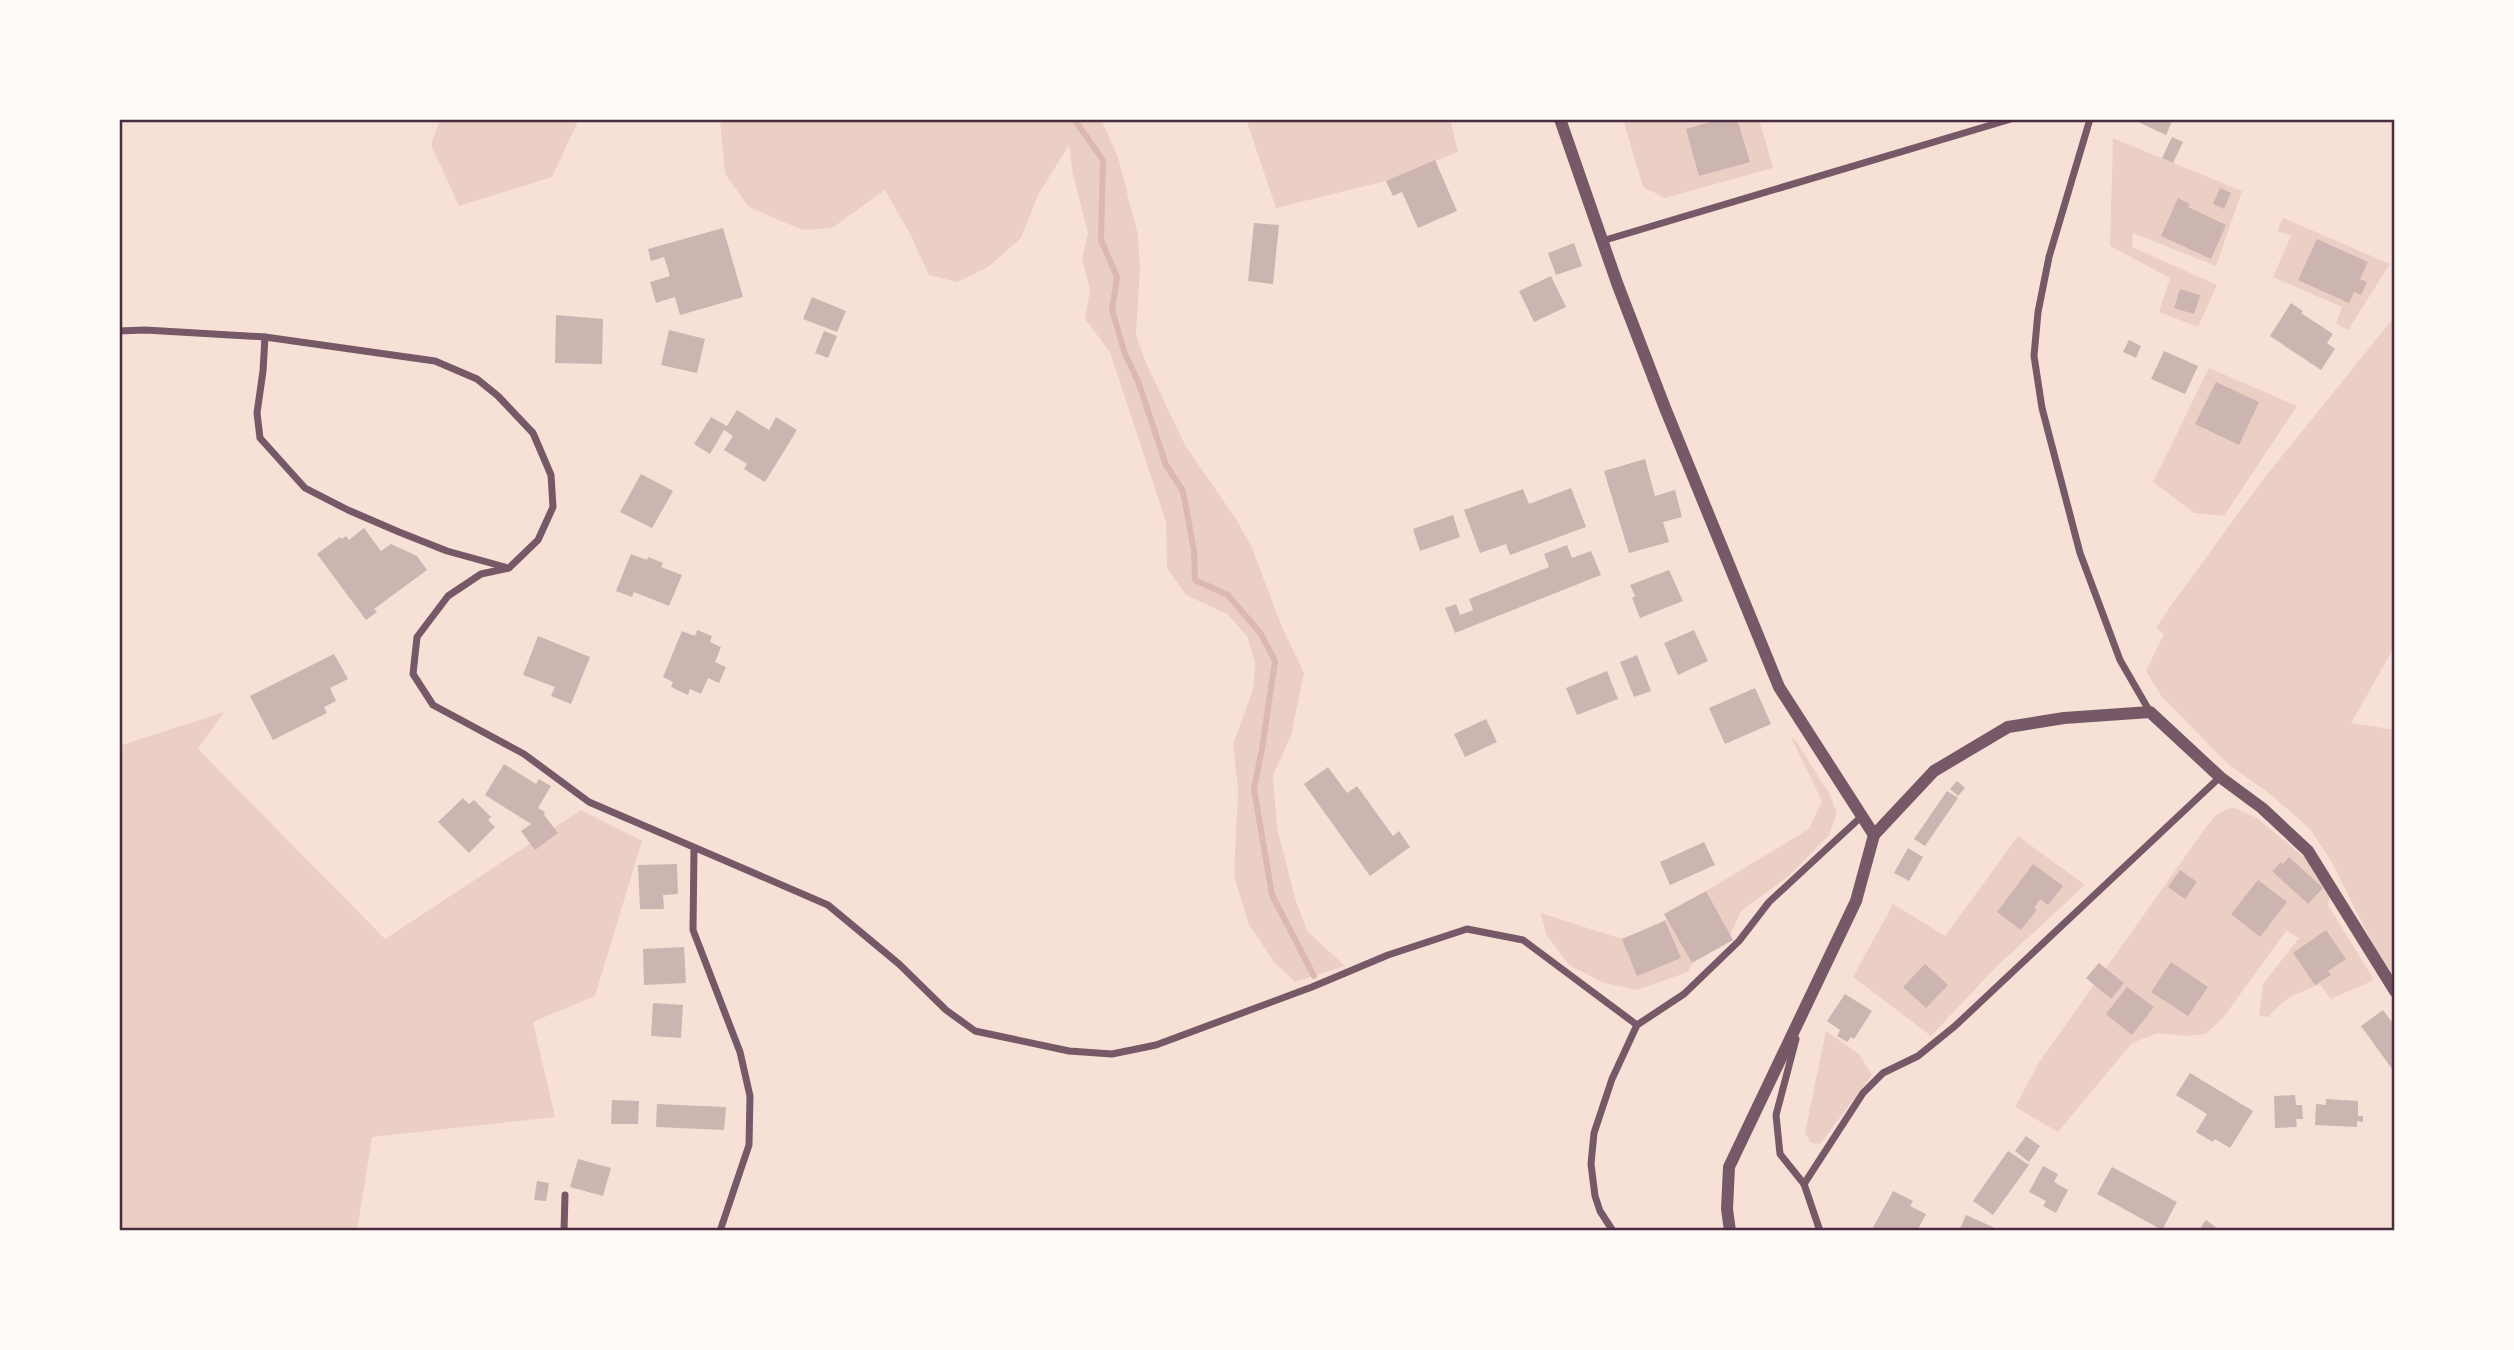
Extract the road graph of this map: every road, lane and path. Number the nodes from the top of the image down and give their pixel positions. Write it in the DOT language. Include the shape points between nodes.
graph roads {
  1 [pos="1560,119"];
  2 [pos="2011,119"];
  3 [pos="2090,119"];
  4 [pos="1602,241"];
  5 [pos="119,331"];
  6 [pos="265,337"];
  7 [pos="509,568"];
  8 [pos="2150,712"];
  9 [pos="2220,777"];
  10 [pos="1862,816"];
  11 [pos="1874,835"];
  12 [pos="694,848"];
  13 [pos="2395,991"];
  14 [pos="1804,1007"];
  15 [pos="1637,1025"];
  16 [pos="1804,1184"];
  17 [pos="565,1195"];
  18 [pos="564,1231"];
  19 [pos="720,1231"];
  20 [pos="1614,1231"];
  21 [pos="1730,1231"];
  22 [pos="1820,1231"];
  1 -- 4 [label="street"];
  2 -- 4 [label="street"];
  3 -- 8 [label="street" via="2049,257 2034,356 2042,408 2080,553 2120,660"];
  4 -- 10 [label="street" via="1779,687"];
  5 -- 6 [label="street"];
  6 -- 7 [label="street" via="257,413 260,438 305,488 435,546"];
  6 -- 7 [label="street" via="435,361 477,379 498,396 533,433 551,475 553,508 538,540"];
  7 -- 12 [label="street" via="481,574 448,596 418,637 413,674 433,705 524,754 589,802"];
  8 -- 9 [label="street"];
  8 -- 11 [label="street" via="2008,727 1934,771"];
  9 -- 13 [label="street" via="2308,851"];
  9 -- 16 [label="street" via="1955,1026 1918,1056 1883,1073 1863,1093"];
  10 -- 11 [label="street"];
  10 -- 15 [label="street" via="1769,902 1739,941 1684,994"];
  11 -- 14 [label="street" via="1856,901"];
  12 -- 15 [label="street" via="828,905 975,1031 1021,1042 1112,1054 1156,1045 1467,929 1523,940"];
  12 -- 19 [label="street" via="692,930 740,1052 750,1096 749,1145"];
  14 -- 16 [label="street" via="1776,1115 1780,1154"];
  14 -- 21 [label="street" via="1729,1167"];
  15 -- 20 [label="street" via="1594,1133 1595,1196"];
  16 -- 22 [label="street"];
  17 -- 18 [label="street"];
}
